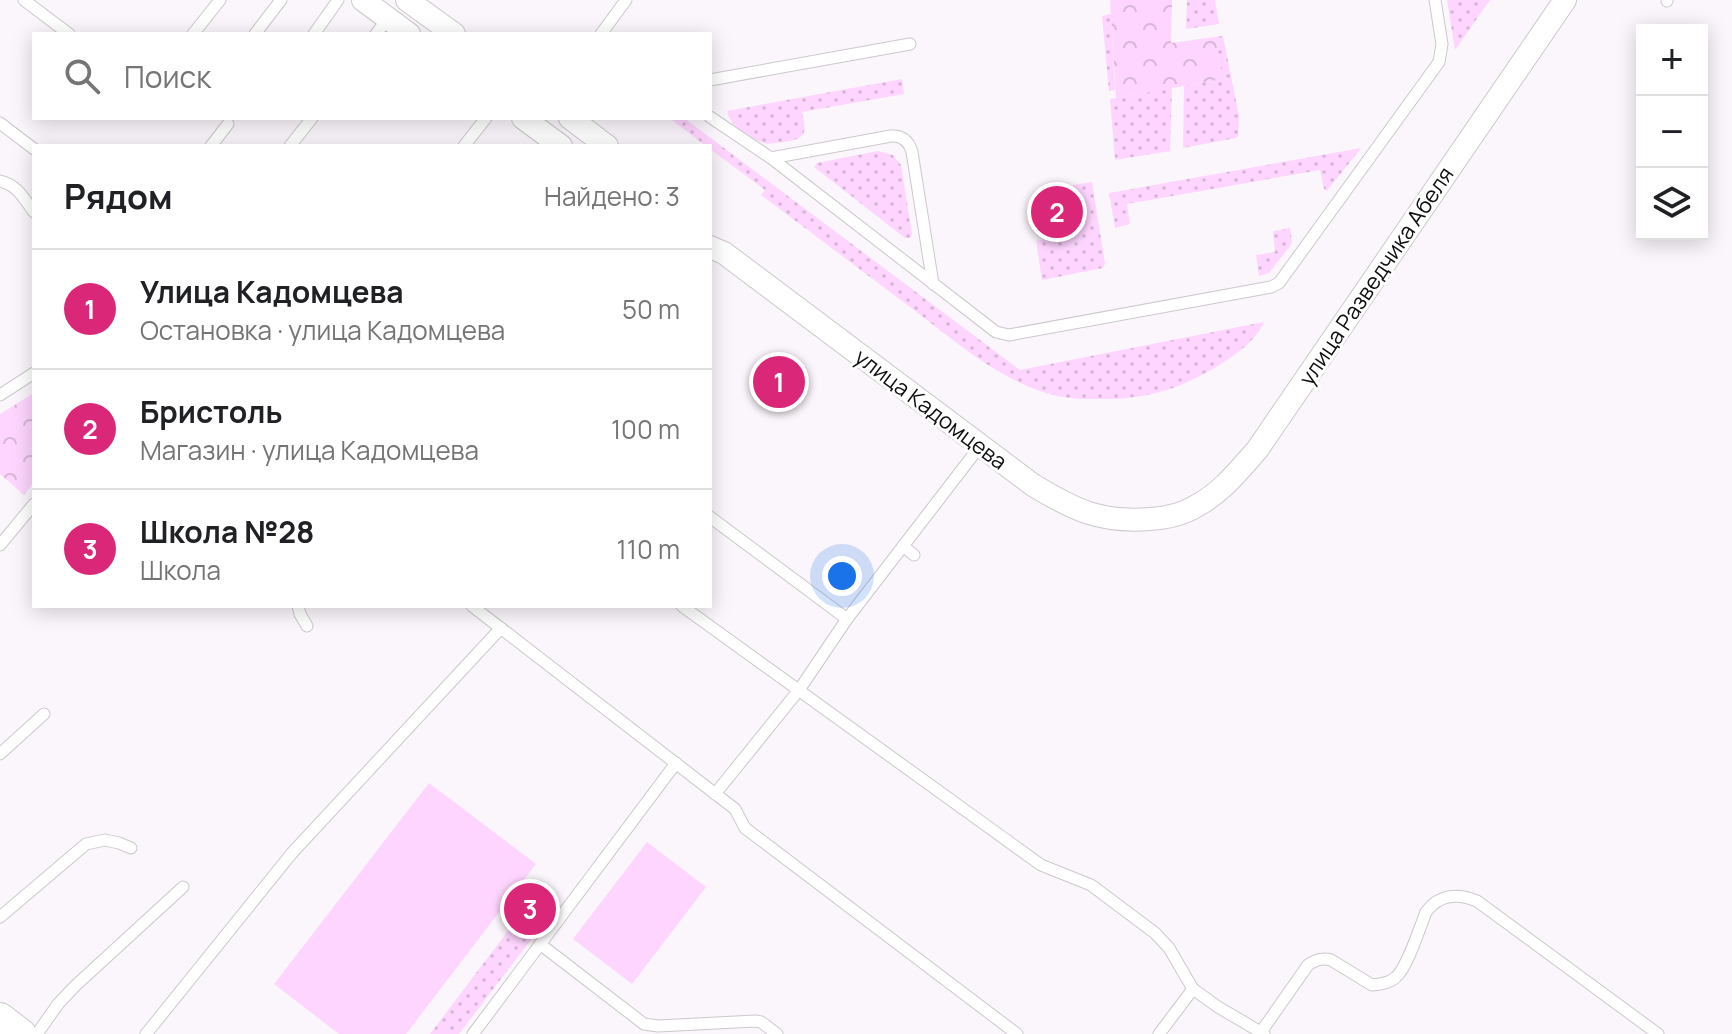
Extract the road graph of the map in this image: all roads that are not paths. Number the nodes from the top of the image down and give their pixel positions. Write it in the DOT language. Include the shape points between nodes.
graph roads {
  1 [pos="24,0"];
  2 [pos="220,0"];
  3 [pos="281,0"];
  4 [pos="338,0"];
  5 [pos="363,0"];
  6 [pos="407,0"];
  7 [pos="626,0"];
  8 [pos="1435,0"];
  9 [pos="1565,0"];
  10 [pos="382,26"];
  11 [pos="66,32"];
  12 [pos="195,32"];
  13 [pos="257,32"];
  14 [pos="315,32"];
  15 [pos="402,32"];
  16 [pos="451,32"];
  17 [pos="602,32"];
  18 [pos="910,44"];
  19 [pos="712,80"];
  20 [pos="712,118"];
  21 [pos="310,120"];
  22 [pos="484,120"];
  23 [pos="526,120"];
  24 [pos="573,120"];
  25 [pos="0,123"];
  26 [pos="228,124"];
  27 [pos="213,144"];
  28 [pos="292,144"];
  29 [pos="466,144"];
  30 [pos="558,144"];
  31 [pos="604,144"];
  32 [pos="32,147"];
  33 [pos="771,158"];
  34 [pos="0,181"];
  35 [pos="32,209"];
  36 [pos="717,250"];
  37 [pos="933,284"];
  38 [pos="32,374"];
  39 [pos="0,395"];
  40 [pos="980,446"];
  41 [pos="32,506"];
  42 [pos="712,518"];
  43 [pos="1157,518"];
  44 [pos="0,545"];
  45 [pos="903,546"];
  46 [pos="914,555"];
  47 [pos="298,608"];
  48 [pos="475,608"];
  49 [pos="685,608"];
  50 [pos="847,619"];
  51 [pos="307,626"];
  52 [pos="501,628"];
  53 [pos="799,690"];
  54 [pos="44,714"];
  55 [pos="0,754"];
  56 [pos="676,763"];
  57 [pos="715,794"];
  58 [pos="131,848"];
  59 [pos="183,887"];
  60 [pos="0,917"];
  61 [pos="540,944"];
  62 [pos="1193,989"];
  63 [pos="0,1018"];
  64 [pos="1263,1033"];
  65 [pos="21,1034"];
  66 [pos="37,1034"];
  67 [pos="146,1034"];
  68 [pos="473,1034"];
  69 [pos="777,1034"];
  70 [pos="1017,1034"];
  71 [pos="1159,1034"];
  72 [pos="1658,1034"];
  1 -- 11 [label="lane"];
  2 -- 12 [label="lane"];
  3 -- 13 [label="lane"];
  4 -- 14 [label="lane"];
  5 -- 10 [label="street"];
  6 -- 16 [label="street"];
  7 -- 17 [label="lane"];
  8 -- 37 [label="lane" via="1442,44 1439,62 1276,285 1004,335"];
  9 -- 43 [label="street, улица Разведчика Абеля" via="1257,450 1199,505"];
  10 -- 15 [label="street"];
  18 -- 19 [label="lane"];
  20 -- 33 [label="lane"];
  21 -- 28 [label="lane"];
  22 -- 29 [label="lane"];
  23 -- 30 [label="street"];
  24 -- 31 [label="street"];
  25 -- 32 [label="lane"];
  26 -- 27 [label="lane"];
  33 -- 37 [label="lane"];
  33 -- 37 [label="lane" via="891,136 907,141"];
  34 -- 35 [label="lane" via="18,190"];
  36 -- 40 [label="street, улица Кадомцева"];
  38 -- 39 [label="lane"];
  40 -- 43 [label="street, улица Кадомцева" via="1033,485 1084,512 1106,518"];
  40 -- 45 [label="lane"];
  41 -- 44 [label="lane"];
  42 -- 50 [label="lane"];
  45 -- 46 [label="lane"];
  45 -- 50 [label="lane"];
  47 -- 51 [label="lane"];
  48 -- 52 [label="lane"];
  49 -- 53 [label="lane"];
  50 -- 53 [label="lane"];
  52 -- 56 [label="lane"];
  52 -- 67 [label="lane" via="292,853"];
  53 -- 57 [label="lane"];
  53 -- 62 [label="lane" via="1041,865 1091,885 1155,933"];
  54 -- 55 [label="lane"];
  56 -- 57 [label="lane"];
  56 -- 61 [label="lane"];
  57 -- 70 [label="lane" via="735,809 745,828"];
  58 -- 60 [label="lane" via="105,840 86,844"];
  59 -- 66 [label="lane" via="75,986"];
  61 -- 68 [label="lane"];
  61 -- 69 [label="lane" via="644,1024 755,1021"];
  62 -- 64 [label="lane"];
  62 -- 71 [label="lane"];
  63 -- 65 [label="street"];
  64 -- 72 [label="lane" via="1312,962 1325,958 1366,983 1388,982 1404,965 1431,905 1461,895 1477,901"];
}
